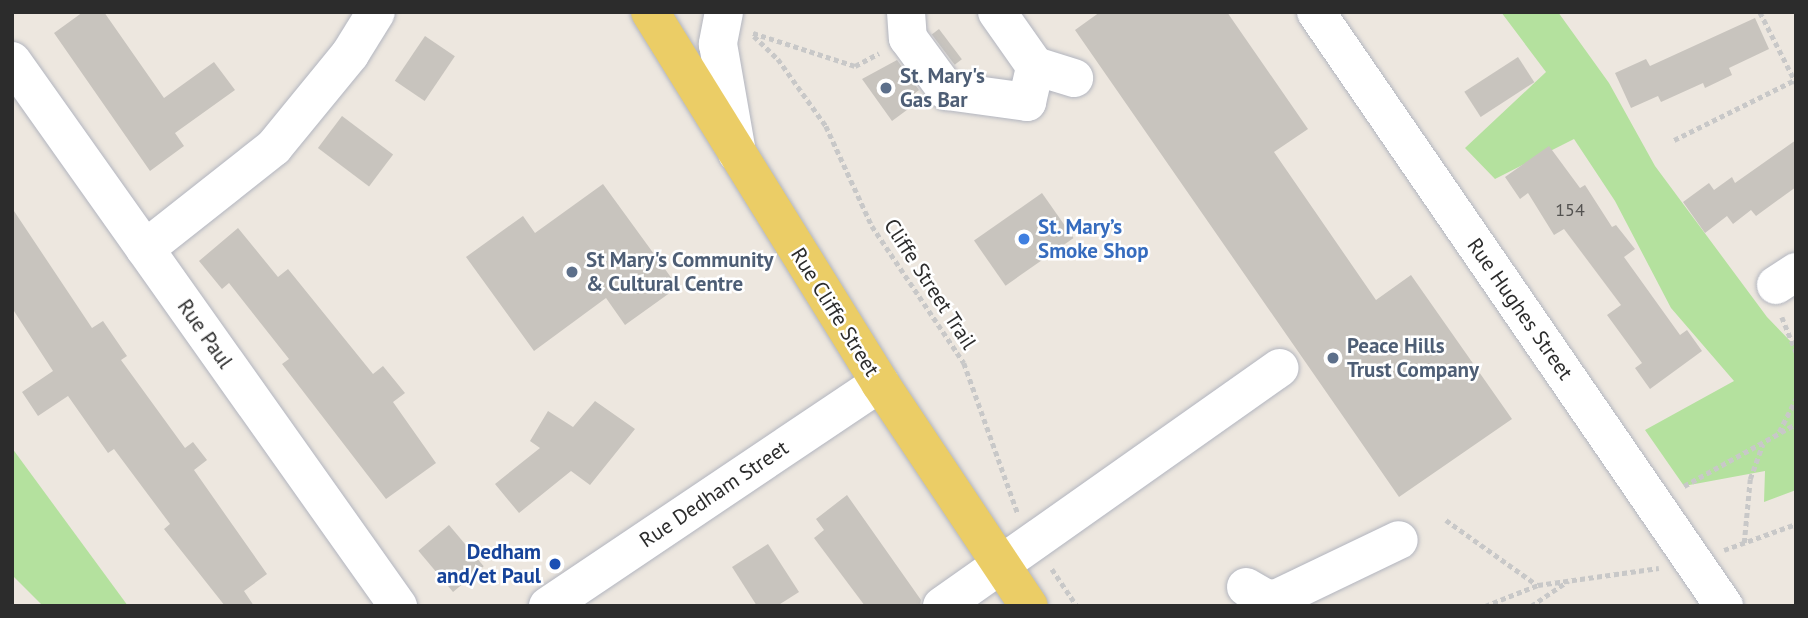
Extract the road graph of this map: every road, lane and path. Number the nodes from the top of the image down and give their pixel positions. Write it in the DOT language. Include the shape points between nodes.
graph roads {
  1 [pos="376,12"];
  2 [pos="650,12"];
  3 [pos="997,12"];
  4 [pos="1316,12"];
  5 [pos="1759,12"];
  6 [pos="737,22"];
  7 [pos="907,25"];
  8 [pos="12,61"];
  9 [pos="1035,66"];
  10 [pos="1074,78"];
  11 [pos="1794,82"];
  12 [pos="1674,140"];
  13 [pos="738,159"];
  14 [pos="145,249"];
  15 [pos="1280,368"];
  16 [pos="880,383"];
  17 [pos="1796,398"];
  18 [pos="1796,424"];
  19 [pos="1778,434"];
  20 [pos="1763,443"];
  21 [pos="1684,486"];
  22 [pos="1446,520"];
  23 [pos="1796,524"];
  24 [pos="1032,539"];
  25 [pos="1399,540"];
  26 [pos="1744,543"];
  27 [pos="1719,552"];
  28 [pos="1000,562"];
  29 [pos="1672,565"];
  30 [pos="1573,578"];
  31 [pos="1538,585"];
  32 [pos="1246,587"];
  33 [pos="398,606"];
  34 [pos="548,606"];
  35 [pos="942,606"];
  36 [pos="1029,606"];
  37 [pos="1077,606"];
  38 [pos="1485,606"];
  39 [pos="1531,606"];
  40 [pos="1724,606"];
  1 -- 14 [label="street" via="350,54 274,147"];
  2 -- 13 [label="main road, Rue Cliffe Street"];
  3 -- 9 [label="street"];
  4 -- 40 [label="street, Rue Hughes Street"];
  5 -- 11 [label="path"];
  6 -- 7 [label="path" via="855,66"];
  6 -- 13 [label="street" via="718,44"];
  6 -- 24 [label="path, Cliffe Street Trail" via="778,59 826,126 872,226 964,363 1011,503"];
  7 -- 9 [label="street" via="947,91 1027,102"];
  8 -- 14 [label="street, Rue Paul"];
  9 -- 10 [label="street"];
  11 -- 12 [label="path"];
  13 -- 16 [label="main road, Rue Cliffe Street"];
  14 -- 33 [label="street, Rue Paul"];
  15 -- 24 [label="street"];
  16 -- 28 [label="main road, Rue Cliffe Street"];
  16 -- 34 [label="street, Rue Dedham Street"];
  17 -- 19 [label="path"];
  18 -- 19 [label="path"];
  19 -- 20 [label="path"];
  20 -- 21 [label="path"];
  20 -- 26 [label="path" via="1750,478"];
  22 -- 31 [label="path"];
  23 -- 26 [label="path"];
  24 -- 28 [label="street"];
  24 -- 37 [label="path, Cliffe Street Trail"];
  25 -- 32 [label="street" via="1276,599"];
  26 -- 27 [label="path"];
  28 -- 35 [label="street"];
  28 -- 36 [label="main road, Rue Cliffe Street"];
  29 -- 30 [label="path"];
  30 -- 31 [label="path"];
  30 -- 39 [label="path"];
  31 -- 38 [label="path"];
}
